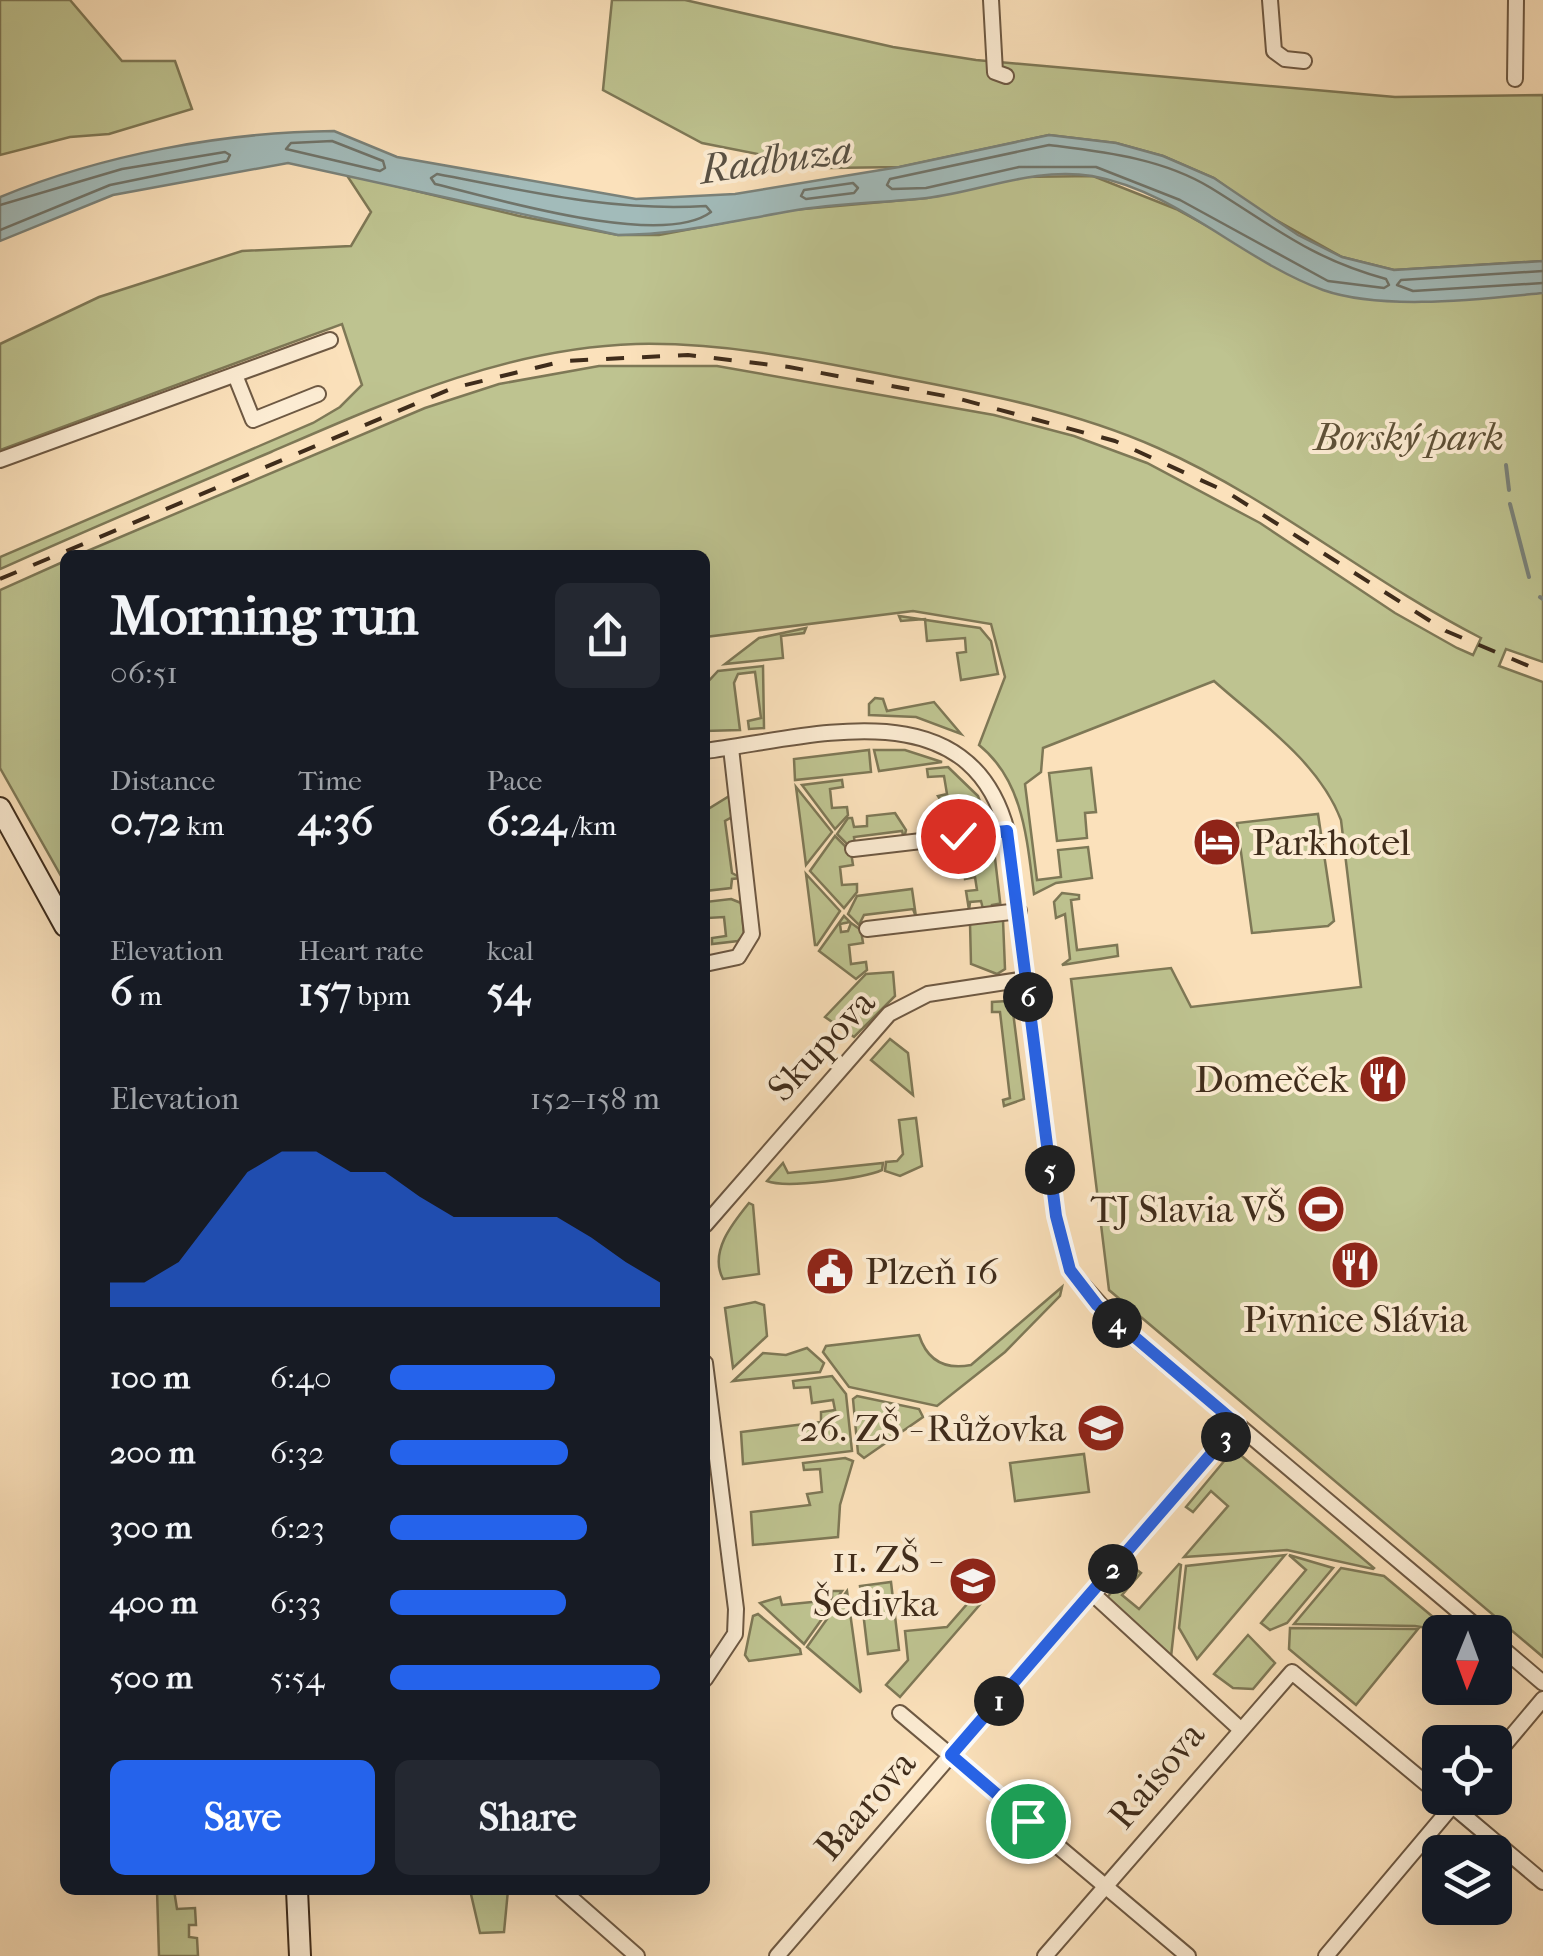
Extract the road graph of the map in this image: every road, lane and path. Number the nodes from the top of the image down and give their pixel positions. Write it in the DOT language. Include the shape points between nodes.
graph roads {
  1 [pos="991,0"];
  2 [pos="1270,0"];
  3 [pos="1516,0"];
  4 [pos="1304,62"];
  5 [pos="1006,76"];
  6 [pos="1515,78"];
  7 [pos="330,340"];
  8 [pos="235,375"];
  9 [pos="318,394"];
  10 [pos="0,460"];
  11 [pos="731,748"];
  12 [pos="710,751"];
  13 [pos="0,808"];
  14 [pos="1007,831"];
  15 [pos="853,849"];
  16 [pos="1018,911"];
  17 [pos="60,917"];
  18 [pos="867,929"];
  19 [pos="710,963"];
  20 [pos="1026,979"];
  21 [pos="710,1220"];
  22 [pos="710,1402"];
  23 [pos="1237,1424"];
  24 [pos="1092,1594"];
  25 [pos="1463,1615"];
  26 [pos="1512,1657"];
  27 [pos="710,1672"];
  28 [pos="1543,1683"];
  29 [pos="1543,1699"];
  30 [pos="900,1713"];
  31 [pos="1238,1728"];
  32 [pos="1512,1736"];
  33 [pos="951,1755"];
  34 [pos="1422,1777"];
  35 [pos="1436,1815"];
  36 [pos="1467,1815"];
  37 [pos="1543,1882"];
  38 [pos="1104,1886"];
  39 [pos="296,1895"];
  40 [pos="568,1895"];
  41 [pos="300,1956"];
  42 [pos="637,1956"];
  43 [pos="777,1956"];
  44 [pos="1045,1956"];
  45 [pos="1188,1956"];
  46 [pos="1326,1956"];
  1 -- 5 [label="street" via="995,72"];
  2 -- 4 [label="street" via="1274,51"];
  3 -- 6 [label="street"];
  7 -- 8 [label="street"];
  8 -- 9 [label="street" via="253,420"];
  8 -- 10 [label="street"];
  11 -- 12 [label="street"];
  11 -- 14 [label="street" via="867,732 912,734 952,750 987,782"];
  11 -- 19 [label="street" via="752,934 740,956"];
  13 -- 17 [label="street"];
  14 -- 15 [label="street"];
  14 -- 16 [label="street"];
  16 -- 18 [label="street"];
  16 -- 20 [label="street"];
  20 -- 21 [label="street, Skupova" via="928,994 889,1014"];
  20 -- 23 [label="street" via="1056,1216 1070,1270 1097,1305"];
  22 -- 27 [label="street" via="736,1609 735,1634"];
  23 -- 24 [label="street, Baarova"];
  23 -- 25 [label="street"];
  24 -- 31 [label="street, Raisova"];
  24 -- 33 [label="street, Baarova"];
  26 -- 28 [label="street"];
  29 -- 32 [label="street"];
  30 -- 33 [label="street"];
  31 -- 34 [label="street, Raisova" via="1292,1672"];
  31 -- 38 [label="street, Raisova"];
  33 -- 38 [label="street"];
  33 -- 43 [label="street, Baarova"];
  35 -- 46 [label="street"];
  36 -- 37 [label="street"];
  38 -- 44 [label="street, Raisova"];
  38 -- 45 [label="street"];
  39 -- 41 [label="street"];
  40 -- 42 [label="street"];
}
